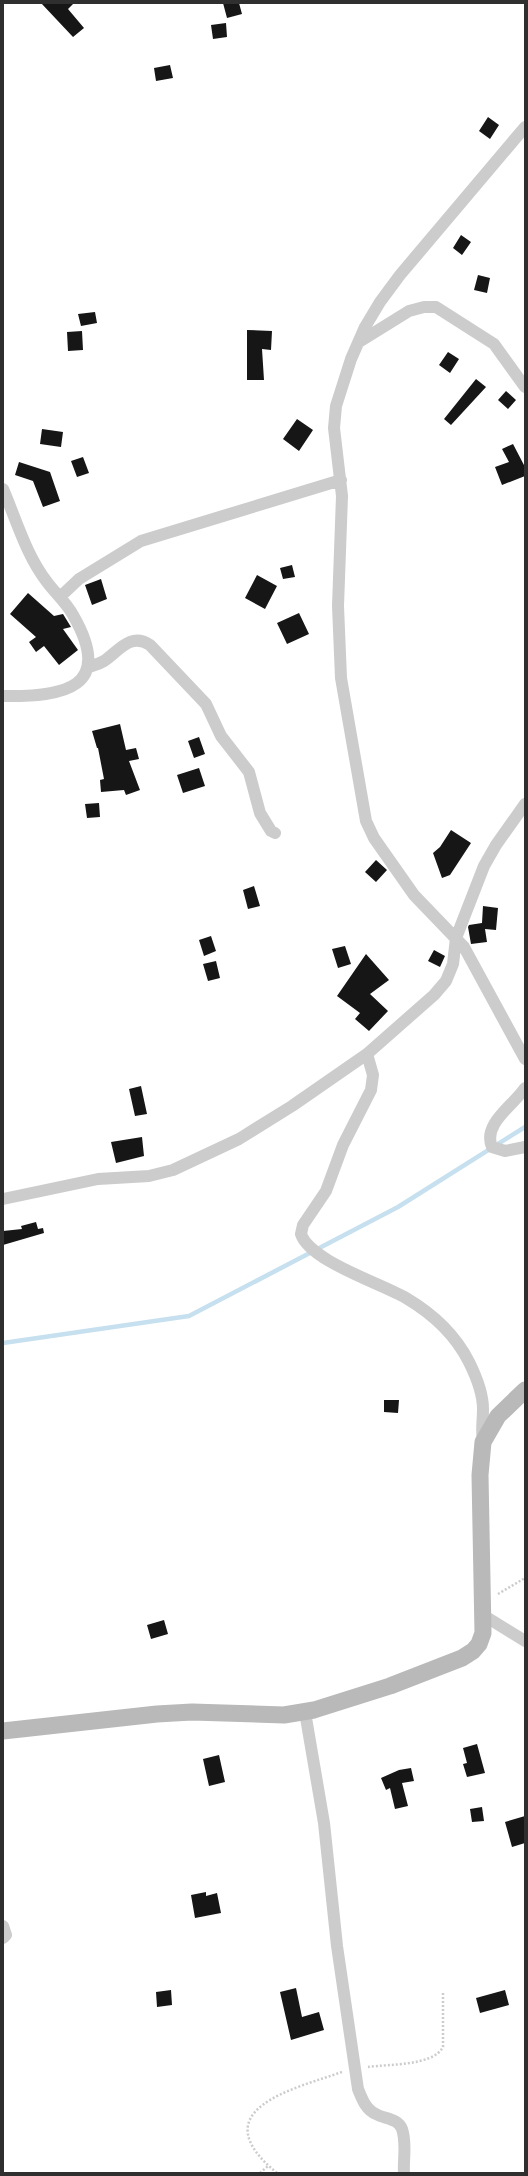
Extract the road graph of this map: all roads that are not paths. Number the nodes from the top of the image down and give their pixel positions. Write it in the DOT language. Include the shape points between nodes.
graph roads {
  1 [pos="525,127"];
  2 [pos="359,342"];
  3 [pos="525,386"];
  4 [pos="341,480"];
  5 [pos="3,489"];
  6 [pos="61,596"];
  7 [pos="89,667"];
  8 [pos="3,696"];
  9 [pos="525,804"];
  10 [pos="275,833"];
  11 [pos="456,938"];
  12 [pos="367,1054"];
  13 [pos="525,1059"];
  14 [pos="525,1088"];
  15 [pos="525,1147"];
  16 [pos="3,1199"];
  17 [pos="525,1390"];
  18 [pos="483,1442"];
  19 [pos="483,1610"];
  20 [pos="525,1641"];
  21 [pos="305,1712"];
  22 [pos="3,1731"];
  23 [pos="3,1926"];
  24 [pos="3,1938"];
  25 [pos="404,2173"];
  1 -- 2 [label="street" via="400,275 380,302"];
  2 -- 3 [label="street" via="409,311 436,307 494,344"];
  2 -- 4 [label="street" via="336,406 334,428"];
  4 -- 6 [label="street" via="141,541 78,579"];
  4 -- 11 [label="street" via="338,606 341,678 366,821 374,838 414,895"];
  5 -- 6 [label="street" via="33,558 47,582"];
  6 -- 7 [label="street" via="81,632 88,650"];
  7 -- 8 [label="street" via="77,683 58,692"];
  7 -- 10 [label="street" via="102,662 130,641 142,641 150,645 206,704 221,736 249,772 260,813"];
  9 -- 11 [label="street" via="484,866"];
  11 -- 12 [label="street" via="453,964 446,981 408,1019"];
  11 -- 13 [label="street" via="471,959"];
  12 -- 16 [label="street" via="239,1139 172,1170 149,1176 98,1179"];
  12 -- 18 [label="street" via="372,1075 371,1090 345,1140 326,1191 303,1225 301,1234 308,1246 322,1257 406,1298 446,1328 464,1352 481,1396"];
  14 -- 15 [label="street" via="496,1122 490,1135 490,1142 492,1148 498,1150"];
  17 -- 18 [label="street" via="498,1416"];
  18 -- 19 [label="street" via="480,1475"];
  19 -- 20 [label="street"];
  19 -- 21 [label="street" via="483,1632 479,1644 462,1658 343,1702"];
  21 -- 22 [label="street" via="284,1715 192,1712 157,1714"];
  21 -- 25 [label="street" via="324,1822 337,1946 358,2089 367,2107 376,2115 395,2121 401,2127"];
  23 -- 24 [label="street" via="6,1935"];
}
